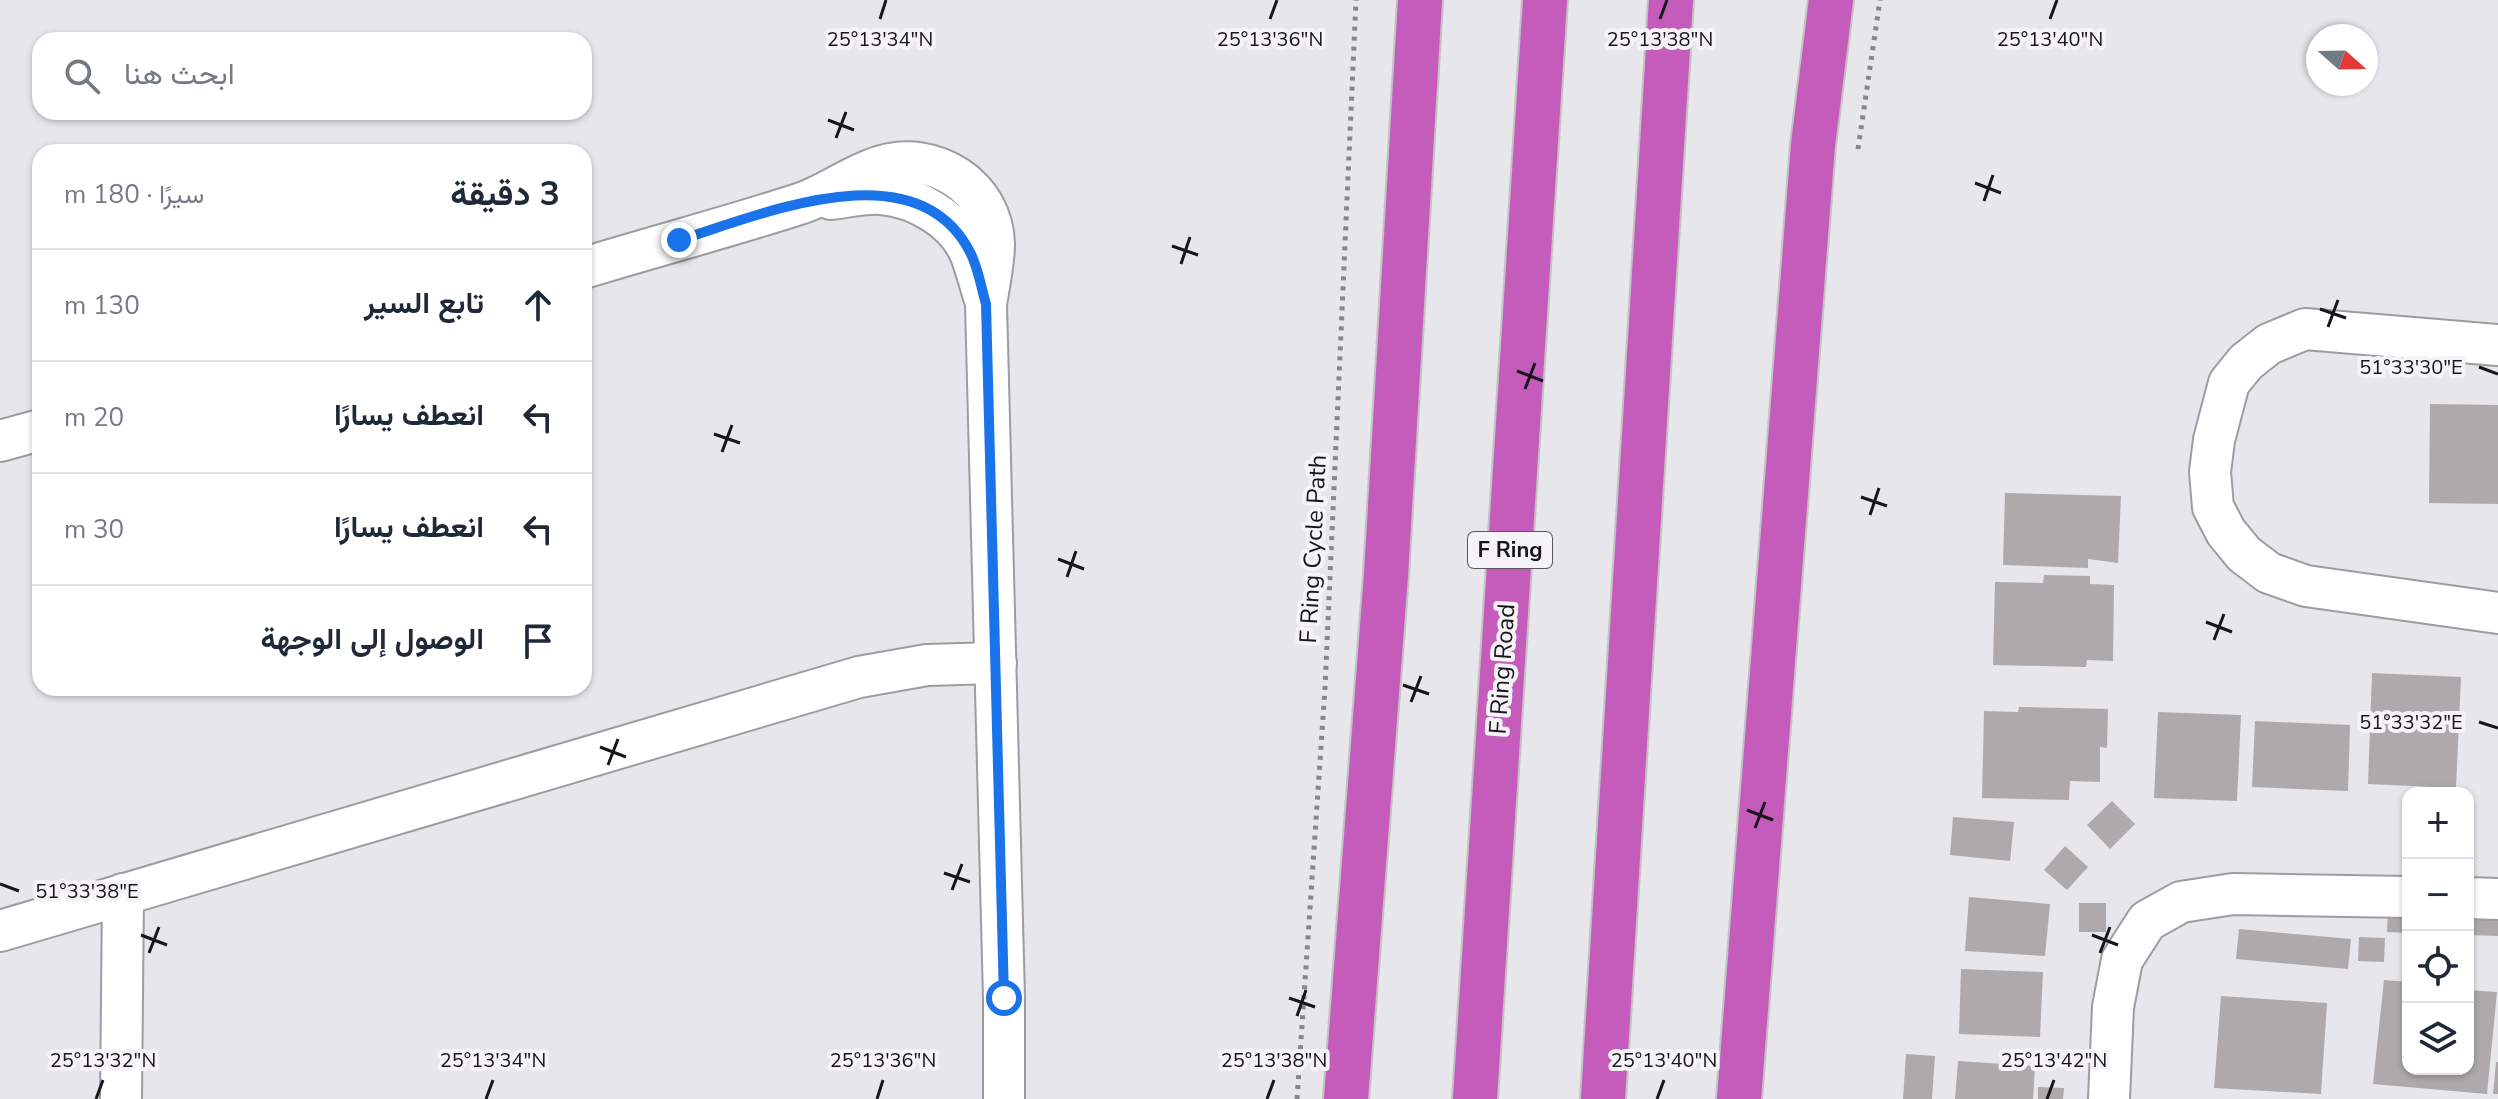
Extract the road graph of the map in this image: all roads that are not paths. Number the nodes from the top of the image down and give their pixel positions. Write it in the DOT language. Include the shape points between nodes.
graph roads {
  1 [pos="1420,0"];
  2 [pos="1545,0"];
  3 [pos="1671,0"];
  4 [pos="1814,0"];
  5 [pos="1831,0"];
  6 [pos="1813,145"];
  7 [pos="592,266"];
  8 [pos="2498,345"];
  9 [pos="32,432"];
  10 [pos="0,441"];
  11 [pos="2498,613"];
  12 [pos="996,663"];
  13 [pos="123,894"];
  14 [pos="2402,897"];
  15 [pos="2474,898"];
  16 [pos="2498,899"];
  17 [pos="0,931"];
  18 [pos="121,1099"];
  19 [pos="1004,1099"];
  20 [pos="1346,1099"];
  21 [pos="1475,1099"];
  22 [pos="1603,1099"];
  23 [pos="1739,1099"];
  24 [pos="2109,1099"];
  1 -- 20 [label="highway" via="1386,575"];
  2 -- 21 [label="highway, F Ring Road / F Ring"];
  3 -- 22 [label="highway"];
  4 -- 6 [label="highway"];
  5 -- 6 [label="highway"];
  6 -- 23 [label="highway"];
  7 -- 12 [label="street" via="804,202 878,194 923,205 941,217 970,252 986,304"];
  8 -- 11 [label="street" via="2305,329 2269,344 2229,383 2210,472 2213,507 2226,532 2269,573 2306,586"];
  9 -- 10 [label="street"];
  12 -- 13 [label="street" via="927,665 859,677"];
  12 -- 19 [label="street"];
  13 -- 17 [label="street"];
  13 -- 18 [label="street"];
  14 -- 24 [label="street" via="2233,894 2181,902 2147,921 2122,960 2113,1007"];
  15 -- 16 [label="street"];
}
